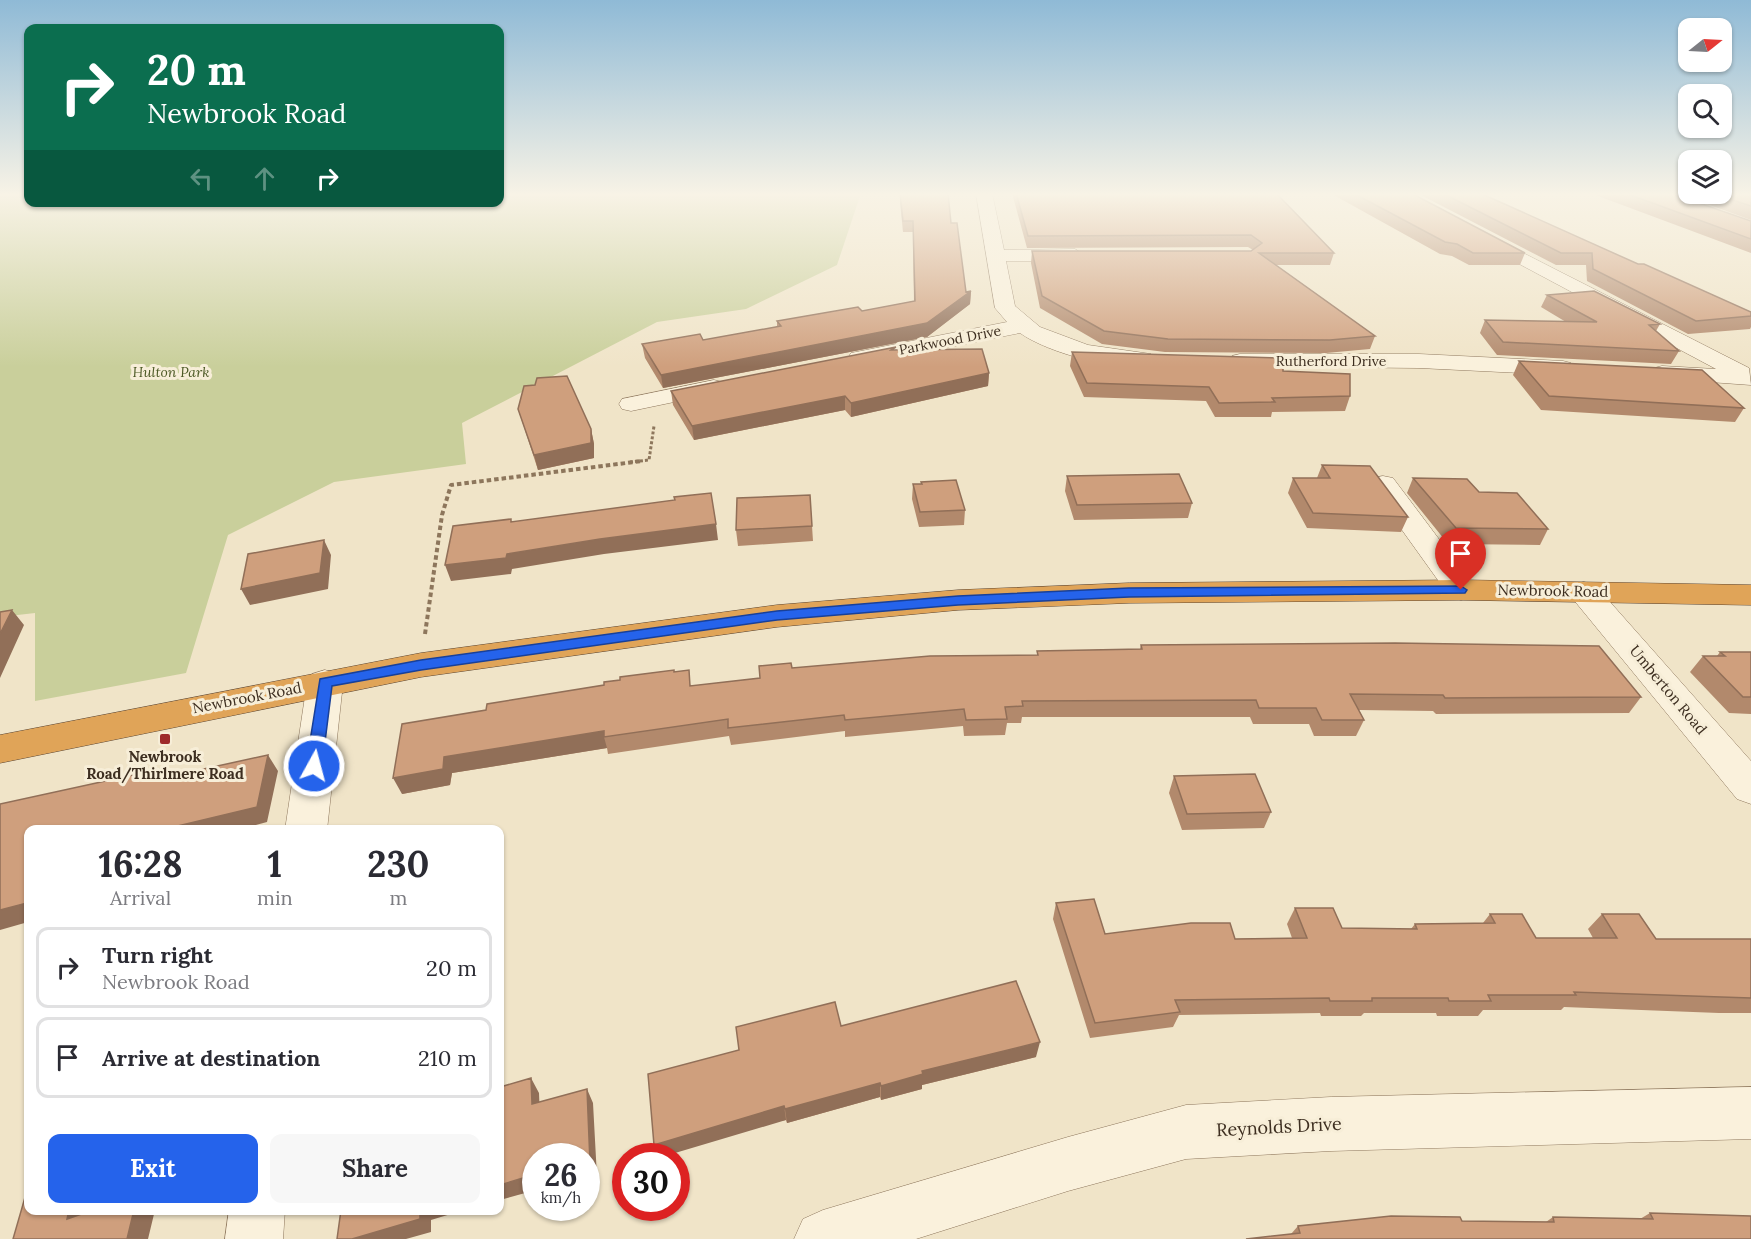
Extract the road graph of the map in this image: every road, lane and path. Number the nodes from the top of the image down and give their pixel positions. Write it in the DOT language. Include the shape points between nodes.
graph roads {
  1 [pos="995,251"];
  2 [pos="1510,251"];
  3 [pos="1092,255"];
  4 [pos="996,256"];
  5 [pos="1022,326"];
  6 [pos="1165,361"];
  7 [pos="1222,361"];
  8 [pos="834,363"];
  9 [pos="1583,369"];
  10 [pos="1643,372"];
  11 [pos="1751,378"];
  12 [pos="740,382"];
  13 [pos="658,398"];
  14 [pos="631,405"];
  15 [pos="1383,484"];
  16 [pos="1461,590"];
  17 [pos="1584,592"];
  18 [pos="1751,596"];
  19 [pos="421,665"];
  20 [pos="325,682"];
  21 [pos="0,748"];
  22 [pos="1751,788"];
  23 [pos="307,825"];
  24 [pos="1751,1113"];
  25 [pos="256,1215"];
  26 [pos="254,1239"];
  27 [pos="823,1239"];
  1 -- 4 [label="street"];
  2 -- 11 [label="street"];
  3 -- 4 [label="street"];
  4 -- 5 [label="street" via="1005,308"];
  5 -- 6 [label="street" via="1070,346"];
  5 -- 8 [label="street, Parkwood Drive"];
  7 -- 9 [label="street, Rutherford Drive" via="1419,361"];
  10 -- 11 [label="street"];
  12 -- 13 [label="street"];
  13 -- 14 [label="street"];
  13 -- 19 [label="path" via="649,460 451,485 442,515"];
  15 -- 16 [label="street"];
  16 -- 17 [label="highway, Newbrook Road"];
  16 -- 19 [label="highway, Newbrook Road" via="1129,592 958,600 777,616"];
  17 -- 18 [label="highway, Newbrook Road"];
  17 -- 22 [label="street, Umberton Road"];
  19 -- 20 [label="highway, Newbrook Road"];
  20 -- 21 [label="highway, Newbrook Road"];
  20 -- 23 [label="street"];
  24 -- 27 [label="street, Reynolds Drive" via="1331,1124 1186,1132"];
  25 -- 26 [label="street"];
}
